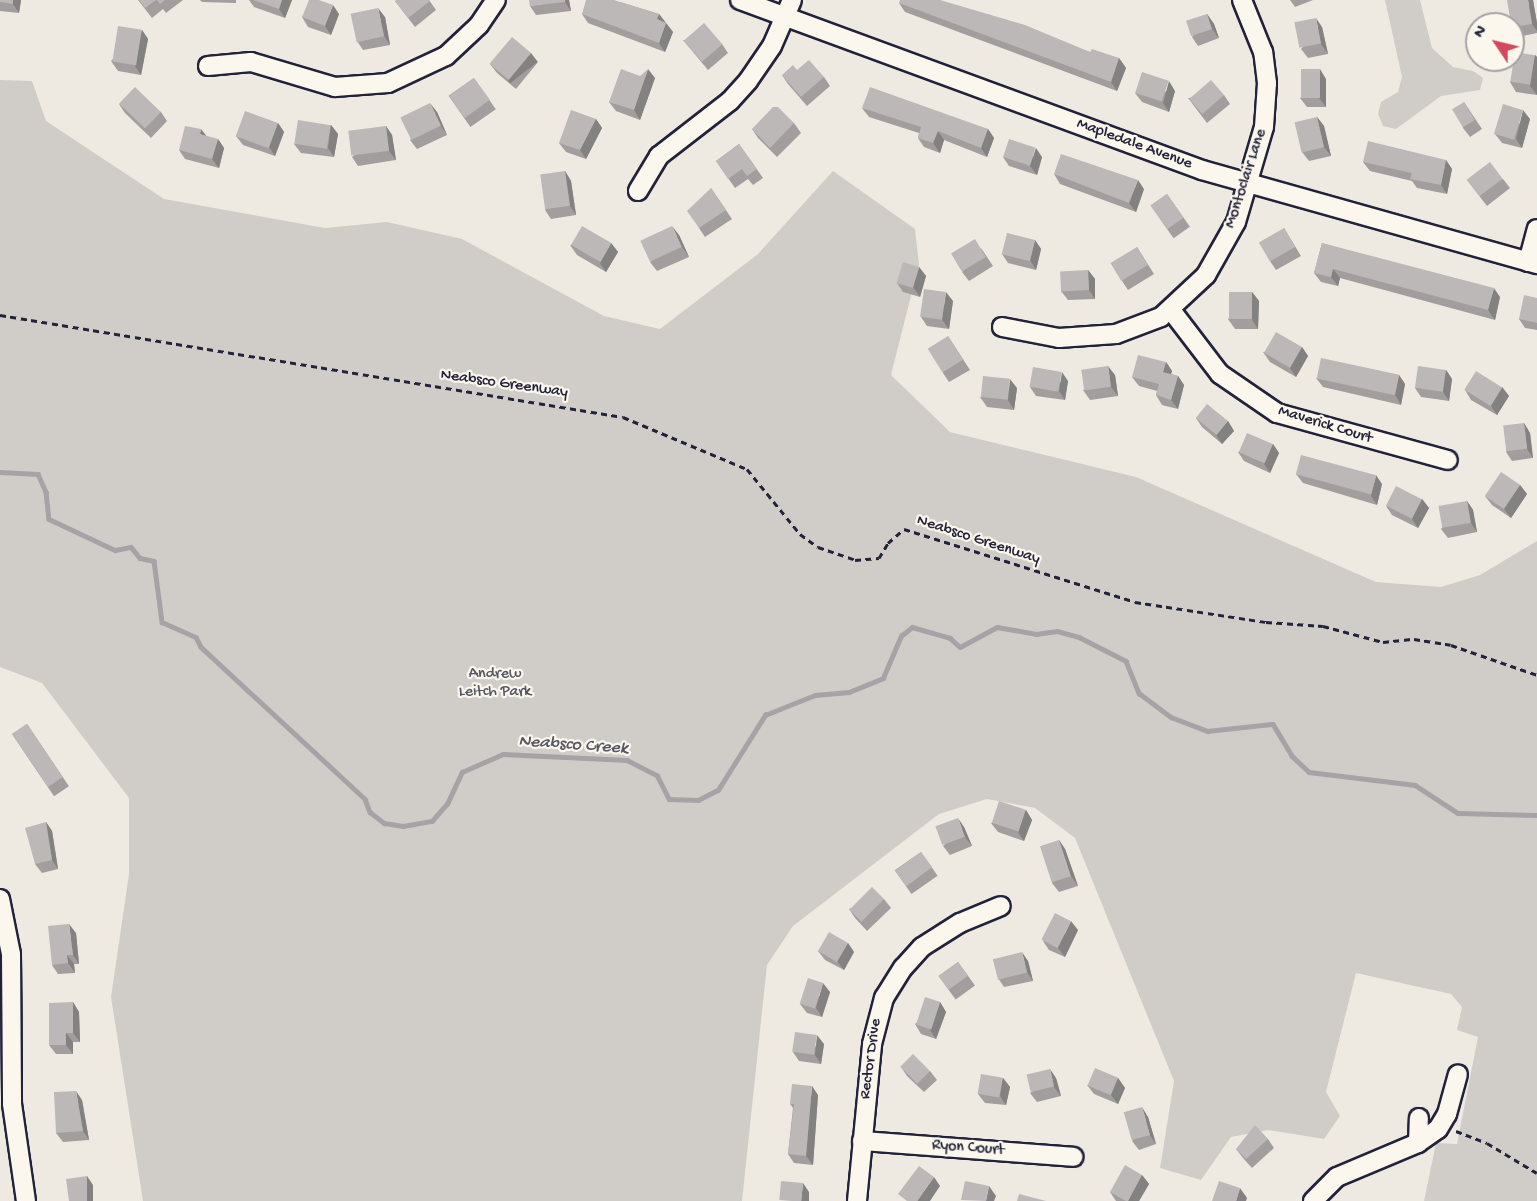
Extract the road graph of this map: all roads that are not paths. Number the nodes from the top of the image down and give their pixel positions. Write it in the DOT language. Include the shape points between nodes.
graph roads {
  1 [pos="495,0"];
  2 [pos="740,0"];
  3 [pos="1242,0"];
  4 [pos="789,8"];
  5 [pos="208,66"];
  6 [pos="1248,185"];
  7 [pos="638,191"];
  8 [pos="1537,230"];
  9 [pos="1532,263"];
  10 [pos="1171,310"];
  11 [pos="1002,327"];
  12 [pos="1448,460"];
  13 [pos="0,899"];
  14 [pos="1000,906"];
  15 [pos="1458,1074"];
  16 [pos="1419,1118"];
  17 [pos="862,1141"];
  18 [pos="1418,1143"];
  19 [pos="1073,1157"];
  20 [pos="27,1201"];
  21 [pos="857,1201"];
  22 [pos="1313,1201"];
  1 -- 5 [label="street" via="473,32 446,56 388,83 335,87 251,62"];
  2 -- 4 [label="street, Mapledale Avenue"];
  3 -- 6 [label="street, Montoclair Lane" via="1258,35 1267,83 1264,127"];
  4 -- 6 [label="street, Mapledale Avenue"];
  4 -- 7 [label="street" via="772,46 748,81 730,101 659,156"];
  6 -- 9 [label="street, Mapledale Avenue"];
  6 -- 10 [label="street, Montoclair Lane" via="1223,249 1206,275"];
  8 -- 9 [label="street"];
  10 -- 11 [label="street, Montoclair Lane" via="1138,328 1088,338 1030,335"];
  10 -- 12 [label="street, Maverick Court" via="1220,374 1277,413"];
  13 -- 20 [label="street" via="11,954 12,1104"];
  14 -- 17 [label="street, Rector Drive" via="930,941 912,956 889,990 872,1044"];
  15 -- 18 [label="street" via="1447,1114 1438,1129"];
  16 -- 18 [label="street"];
  17 -- 19 [label="street, Ryon Court"];
  17 -- 21 [label="street, Rector Drive"];
  18 -- 22 [label="street" via="1337,1177"];
}
